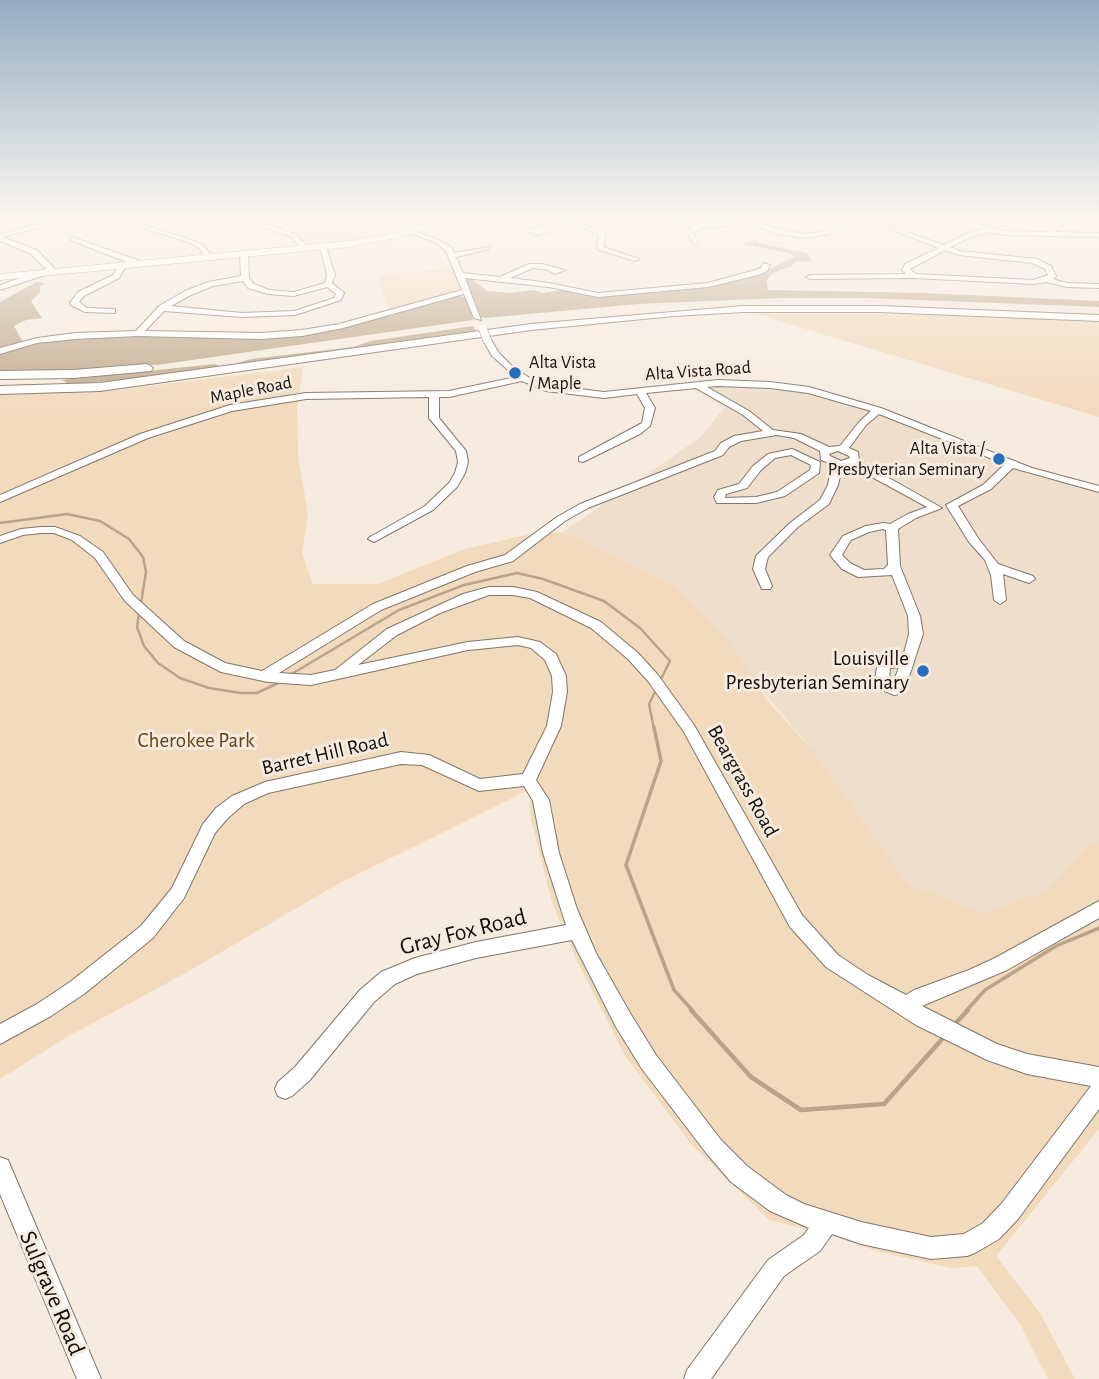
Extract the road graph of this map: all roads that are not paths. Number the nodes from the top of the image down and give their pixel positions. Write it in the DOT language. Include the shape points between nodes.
graph roads {
  1 [pos="104,282"];
  2 [pos="221,282"];
  3 [pos="250,282"];
  4 [pos="462,282"];
  5 [pos="523,282"];
  6 [pos="718,282"];
  7 [pos="1056,282"];
  8 [pos="327,284"];
  9 [pos="1099,286"];
  10 [pos="466,291"];
  11 [pos="162,308"];
  12 [pos="112,311"];
  13 [pos="1099,312"];
  14 [pos="1099,318"];
  15 [pos="138,333"];
  16 [pos="0,351"];
  17 [pos="0,375"];
  18 [pos="523,378"];
  19 [pos="697,385"];
  20 [pos="0,390"];
  21 [pos="640,392"];
  22 [pos="434,395"];
  23 [pos="743,401"];
  24 [pos="732,404"];
  25 [pos="878,410"];
  26 [pos="792,432"];
  27 [pos="771,433"];
  28 [pos="843,449"];
  29 [pos="827,450"];
  30 [pos="792,452"];
  31 [pos="583,459"];
  32 [pos="853,462"];
  33 [pos="1012,463"];
  34 [pos="837,464"];
  35 [pos="738,489"];
  36 [pos="1099,489"];
  37 [pos="0,499"];
  38 [pos="756,500"];
  39 [pos="892,528"];
  40 [pos="374,539"];
  41 [pos="0,540"];
  42 [pos="894,566"];
  43 [pos="994,567"];
  44 [pos="1029,579"];
  45 [pos="766,586"];
  46 [pos="1000,600"];
  47 [pos="908,661"];
  48 [pos="266,676"];
  49 [pos="334,676"];
  50 [pos="528,780"];
  51 [pos="1099,909"];
  52 [pos="577,930"];
  53 [pos="907,1006"];
  54 [pos="0,1034"];
  55 [pos="1099,1077"];
  56 [pos="285,1089"];
  57 [pos="1099,1092"];
  58 [pos="0,1168"];
  59 [pos="828,1221"];
  60 [pos="89,1379"];
  61 [pos="696,1379"];
  1 -- 12 [label="street" via="81,294 75,306"];
  2 -- 11 [label="street" via="206,285"];
  3 -- 8 [label="street" via="258,290 282,294"];
  4 -- 10 [label="street, Alta Vista Road"];
  5 -- 6 [label="street" via="598,295"];
  7 -- 9 [label="street"];
  8 -- 11 [label="street" via="340,293 337,300 295,313 242,315"];
  10 -- 15 [label="street" via="302,333"];
  10 -- 18 [label="street, Alta Vista Road, bridge" via="487,340 501,361"];
  11 -- 15 [label="street"];
  13 -- 17 [label="highway" via="865,302 603,309 129,370"];
  14 -- 20 [label="highway" via="880,309 674,313 531,327 100,387"];
  15 -- 16 [label="street" via="46,339"];
  18 -- 21 [label="street, Alta Vista Road" via="570,393"];
  18 -- 22 [label="street, Maple Road"];
  19 -- 21 [label="street, Alta Vista Road"];
  19 -- 24 [label="street"];
  19 -- 25 [label="street, Alta Vista Road" via="791,387"];
  21 -- 31 [label="street" via="650,408 645,426"];
  22 -- 37 [label="street, Maple Road" via="306,396 230,408 144,436"];
  22 -- 40 [label="street" via="433,418 461,450 460,474 429,508"];
  23 -- 24 [label="street"];
  24 -- 27 [label="street"];
  25 -- 28 [label="street"];
  25 -- 33 [label="street, Alta Vista Road"];
  26 -- 27 [label="street"];
  26 -- 29 [label="street"];
  26 -- 30 [label="street"];
  27 -- 48 [label="street" via="738,438 719,453 584,506 509,558 377,607"];
  28 -- 29 [label="street"];
  28 -- 32 [label="street" via="856,456"];
  29 -- 34 [label="street" via="825,458"];
  30 -- 35 [label="street" via="772,456"];
  30 -- 38 [label="street" via="817,464 815,471 781,494"];
  32 -- 34 [label="street"];
  32 -- 39 [label="street" via="936,509"];
  33 -- 36 [label="street, Alta Vista Road"];
  33 -- 43 [label="street" via="988,487 952,505"];
  34 -- 45 [label="street" via="825,502 762,556 759,569"];
  35 -- 38 [label="street"];
  35 -- 38 [label="street" via="722,492 722,503"];
  39 -- 42 [label="street"];
  39 -- 42 [label="street" via="866,529 847,538 836,555 862,574 887,573"];
  41 -- 48 [label="street" via="33,530 69,534 99,555 130,598 180,644 209,662"];
  42 -- 47 [label="street" via="914,616 916,634"];
  43 -- 44 [label="street"];
  43 -- 46 [label="street"];
  48 -- 49 [label="street" via="299,680"];
  49 -- 50 [label="street" via="482,643 535,645 554,663 560,692 554,726"];
  49 -- 53 [label="street, Beargrass Road" via="392,632 467,597 504,590 541,597 596,625 634,656 666,696 796,921 832,961"];
  50 -- 52 [label="street" via="541,800 557,875"];
  50 -- 54 [label="street, Barret Hill Road" via="479,785 424,759 401,758 247,795 215,820 178,892 147,933 78,988"];
  51 -- 53 [label="street" via="1001,964"];
  52 -- 56 [label="street, Gray Fox Road" via="476,950 388,978"];
  52 -- 59 [label="street" via="649,1062 714,1147 759,1191 802,1215"];
  53 -- 55 [label="street, Beargrass Road" via="967,1040 1027,1064"];
  57 -- 59 [label="street" via="1010,1210 991,1231 967,1245 931,1248"];
  58 -- 60 [label="street, Sulgrave Road"];
  59 -- 61 [label="street" via="813,1243 776,1268"];
}
